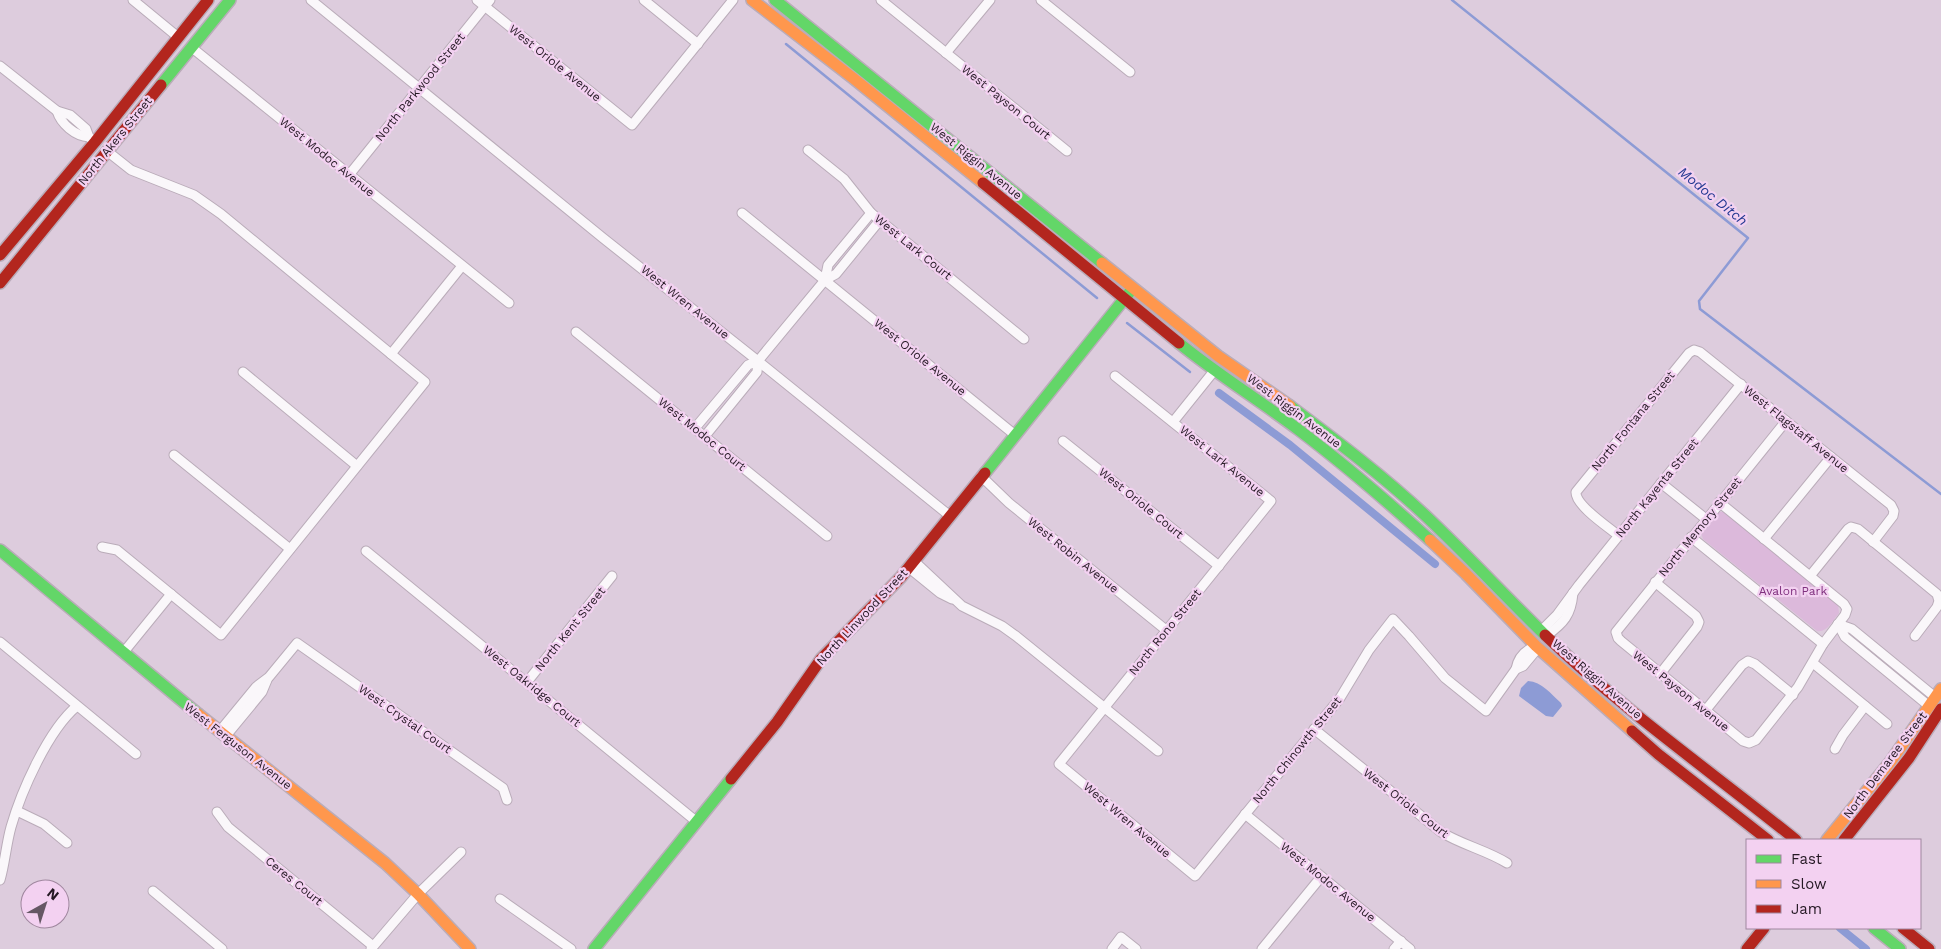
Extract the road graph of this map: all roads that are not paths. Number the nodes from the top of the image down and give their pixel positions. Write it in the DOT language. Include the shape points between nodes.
graph roads {
  1 [pos="132,0"];
  2 [pos="209,0"];
  3 [pos="224,0"];
  4 [pos="230,0"];
  5 [pos="310,0"];
  6 [pos="478,0"];
  7 [pos="644,0"];
  8 [pos="733,0"];
  9 [pos="752,0"];
  10 [pos="767,0"];
  11 [pos="775,0"];
  12 [pos="881,0"];
  13 [pos="990,0"];
  14 [pos="1041,0"];
  15 [pos="488,3"];
  16 [pos="219,14"];
  17 [pos="178,37"];
  18 [pos="828,43"];
  19 [pos="698,44"];
  20 [pos="191,47"];
  21 [pos="946,53"];
  22 [pos="0,66"];
  23 [pos="1130,72"];
  24 [pos="139,87"];
  25 [pos="419,88"];
  26 [pos="92,139"];
  27 [pos="107,150"];
  28 [pos="808,150"];
  29 [pos="1067,151"];
  30 [pos="349,175"];
  31 [pos="72,193"];
  32 [pos="742,213"];
  33 [pos="871,214"];
  34 [pos="880,220"];
  35 [pos="0,254"];
  36 [pos="462,266"];
  37 [pos="825,280"];
  38 [pos="0,282"];
  39 [pos="1133,288"];
  40 [pos="1124,299"];
  41 [pos="509,303"];
  42 [pos="576,332"];
  43 [pos="1024,339"];
  44 [pos="1694,350"];
  45 [pos="390,354"];
  46 [pos="758,361"];
  47 [pos="1214,371"];
  48 [pos="243,372"];
  49 [pos="1115,376"];
  50 [pos="1740,384"];
  51 [pos="1786,421"];
  52 [pos="1173,422"];
  53 [pos="695,428"];
  54 [pos="1015,435"];
  55 [pos="705,436"];
  56 [pos="1063,441"];
  57 [pos="174,454"];
  58 [pos="1831,457"];
  59 [pos="357,466"];
  60 [pos="981,476"];
  61 [pos="1661,482"];
  62 [pos="1271,501"];
  63 [pos="1719,502"];
  64 [pos="950,516"];
  65 [pos="1706,519"];
  66 [pos="1618,535"];
  67 [pos="827,536"];
  68 [pos="1691,537"];
  69 [pos="1764,538"];
  70 [pos="1873,542"];
  71 [pos="102,547"];
  72 [pos="0,550"];
  73 [pos="290,550"];
  74 [pos="366,551"];
  75 [pos="911,564"];
  76 [pos="1219,566"];
  77 [pos="1466,574"];
  78 [pos="612,576"];
  79 [pos="1810,576"];
  80 [pos="1654,582"];
  81 [pos="171,594"];
  82 [pos="1838,624"];
  83 [pos="1166,630"];
  84 [pos="1543,633"];
  85 [pos="1616,635"];
  86 [pos="1915,636"];
  87 [pos="0,642"];
  88 [pos="1823,644"];
  89 [pos="1537,647"];
  90 [pos="1878,651"];
  91 [pos="123,653"];
  92 [pos="1872,659"];
  93 [pos="1813,663"];
  94 [pos="1660,674"];
  95 [pos="527,682"];
  96 [pos="1793,695"];
  97 [pos="1935,697"];
  98 [pos="1617,698"];
  99 [pos="77,706"];
  100 [pos="1865,706"];
  101 [pos="1105,708"];
  102 [pos="1941,709"];
  103 [pos="1705,711"];
  104 [pos="1887,724"];
  105 [pos="1314,729"];
  106 [pos="222,735"];
  107 [pos="1835,749"];
  108 [pos="1158,751"];
  109 [pos="136,754"];
  110 [pos="1909,758"];
  111 [pos="1059,764"];
  112 [pos="508,800"];
  113 [pos="17,811"];
  114 [pos="217,812"];
  115 [pos="1245,814"];
  116 [pos="697,822"];
  117 [pos="1767,839"];
  118 [pos="1795,839"];
  119 [pos="1828,839"];
  120 [pos="1845,839"];
  121 [pos="67,843"];
  122 [pos="461,852"];
  123 [pos="1507,863"];
  124 [pos="1,876"];
  125 [pos="1195,876"];
  126 [pos="1321,876"];
  127 [pos="153,890"];
  128 [pos="418,894"];
  129 [pos="500,899"];
  130 [pos="1763,929"];
  131 [pos="1875,929"];
  132 [pos="1904,929"];
  133 [pos="1889,940"];
  134 [pos="1401,941"];
  135 [pos="372,948"];
  136 [pos="222,949"];
  137 [pos="470,949"];
  138 [pos="571,949"];
  139 [pos="594,949"];
  140 [pos="1112,949"];
  141 [pos="1136,949"];
  142 [pos="1262,949"];
  143 [pos="1394,949"];
  144 [pos="1410,949"];
  145 [pos="1747,949"];
  146 [pos="1900,949"];
  147 [pos="1912,949"];
  148 [pos="1929,949"];
  1 -- 17 [label="street"];
  2 -- 17 [label="main road, North Akers Street"];
  2 -- 20 [label="main road" via="210,7 204,19 193,30"];
  3 -- 16 [label="main road"];
  4 -- 16 [label="main road, North Akers Street"];
  5 -- 25 [label="street, West Wren Avenue"];
  6 -- 15 [label="street, West Oriole Avenue"];
  7 -- 19 [label="street"];
  8 -- 19 [label="street"];
  9 -- 40 [label="main road, West Riggin Avenue"];
  10 -- 18 [label="main road" via="816,38"];
  11 -- 18 [label="main road, West Riggin Avenue"];
  12 -- 21 [label="street"];
  13 -- 21 [label="street"];
  14 -- 23 [label="street"];
  15 -- 19 [label="street, West Oriole Avenue" via="632,125"];
  15 -- 25 [label="street, North Parkwood Street"];
  16 -- 20 [label="main road, North Akers Street"];
  17 -- 24 [label="main road, North Akers Street"];
  18 -- 39 [label="main road, West Riggin Avenue"];
  20 -- 27 [label="main road, North Akers Street"];
  20 -- 30 [label="street, West Modoc Avenue"];
  21 -- 29 [label="street, West Payson Court"];
  22 -- 26 [label="street" via="57,111 66,113 72,123 86,129"];
  24 -- 26 [label="main road, North Akers Street"];
  24 -- 27 [label="main road" via="137,102 109,136 105,143"];
  25 -- 30 [label="street, North Parkwood Street"];
  25 -- 46 [label="street, West Wren Avenue"];
  26 -- 31 [label="main road" via="98,149 71,184"];
  26 -- 35 [label="main road, North Akers Street"];
  27 -- 31 [label="main road, North Akers Street"];
  27 -- 45 [label="street" via="131,170 194,195 222,214"];
  28 -- 33 [label="street, West Lark Court" via="844,179"];
  30 -- 36 [label="street, West Modoc Avenue"];
  31 -- 38 [label="main road, North Akers Street"];
  32 -- 37 [label="street"];
  33 -- 34 [label="street, West Lark Court"];
  33 -- 37 [label="street" via="828,265"];
  34 -- 37 [label="street" via="836,274"];
  34 -- 43 [label="street, West Lark Court"];
  36 -- 41 [label="street"];
  36 -- 45 [label="street"];
  37 -- 46 [label="street"];
  37 -- 54 [label="street, West Oriole Avenue"];
  39 -- 40 [label="main road, North Linwood Street"];
  39 -- 84 [label="main road, West Riggin Avenue" via="1218,356 1294,408 1405,497"];
  40 -- 47 [label="main road, West Riggin Avenue"];
  40 -- 54 [label="main road, North Linwood Street"];
  42 -- 53 [label="street, West Modoc Court"];
  44 -- 50 [label="street, West Flagstaff Avenue"];
  44 -- 66 [label="street, North Fontana Street" via="1575,496 1580,504"];
  45 -- 59 [label="street" via="425,382"];
  46 -- 53 [label="street" via="748,365"];
  46 -- 55 [label="street" via="757,372"];
  46 -- 64 [label="street, West Wren Avenue"];
  47 -- 52 [label="street"];
  47 -- 77 [label="main road, West Riggin Avenue" via="1299,430 1400,513"];
  48 -- 59 [label="street"];
  49 -- 52 [label="street"];
  50 -- 51 [label="street, West Flagstaff Avenue"];
  50 -- 61 [label="street, North Kayenta Street"];
  51 -- 58 [label="street, West Flagstaff Avenue"];
  51 -- 63 [label="street, North Memory Street"];
  52 -- 62 [label="street, West Lark Avenue"];
  53 -- 55 [label="street, West Modoc Court"];
  54 -- 60 [label="main road, North Linwood Street"];
  55 -- 67 [label="street, West Modoc Court"];
  56 -- 76 [label="street, West Oriole Court"];
  57 -- 73 [label="street"];
  58 -- 69 [label="street"];
  58 -- 70 [label="street, West Flagstaff Avenue" via="1891,504 1894,511 1891,519"];
  59 -- 73 [label="street"];
  60 -- 64 [label="main road, North Linwood Street"];
  60 -- 83 [label="street, West Robin Avenue" via="1009,503"];
  61 -- 65 [label="street"];
  61 -- 66 [label="street, North Kayenta Street"];
  62 -- 76 [label="street, North Rono Street"];
  63 -- 65 [label="street, North Memory Street"];
  63 -- 69 [label="street"];
  64 -- 75 [label="main road, North Linwood Street"];
  65 -- 68 [label="street, North Memory Street"];
  66 -- 84 [label="street, North Kayenta Street" via="1573,592 1565,611"];
  68 -- 80 [label="street, North Memory Street"];
  68 -- 88 [label="street"];
  69 -- 79 [label="street"];
  70 -- 79 [label="street" via="1858,530 1846,531"];
  70 -- 86 [label="street" via="1939,598 1937,607"];
  71 -- 81 [label="street" via="117,550"];
  72 -- 91 [label="main road, West Ferguson Avenue"];
  73 -- 81 [label="street" via="221,635"];
  74 -- 95 [label="street, West Oakridge Court"];
  75 -- 101 [label="street" via="940,593 1002,626"];
  75 -- 116 [label="main road, North Linwood Street" via="887,593 821,658 777,722"];
  76 -- 83 [label="street, North Rono Street"];
  77 -- 84 [label="main road" via="1485,584 1539,635"];
  77 -- 89 [label="main road, West Riggin Avenue"];
  78 -- 95 [label="street, North Kent Street"];
  79 -- 82 [label="street" via="1847,609"];
  80 -- 85 [label="street, North Memory Street"];
  80 -- 94 [label="street" via="1700,622"];
  81 -- 91 [label="street"];
  82 -- 88 [label="street"];
  82 -- 90 [label="street" via="1852,629"];
  82 -- 92 [label="street" via="1845,637"];
  83 -- 101 [label="street, North Rono Street"];
  84 -- 98 [label="main road, West Riggin Avenue"];
  85 -- 94 [label="street, West Payson Avenue"];
  87 -- 99 [label="street"];
  88 -- 93 [label="street"];
  89 -- 98 [label="main road" via="1548,648 1597,690"];
  89 -- 105 [label="street, North Chinowth Street" via="1528,649 1517,661 1516,669 1486,711 1440,673 1410,636 1392,620 1369,650 1344,693"];
  89 -- 117 [label="main road, West Riggin Avenue" via="1658,754"];
  90 -- 92 [label="street"];
  90 -- 97 [label="street"];
  91 -- 106 [label="main road, West Ferguson Avenue"];
  92 -- 97 [label="street"];
  93 -- 96 [label="street"];
  93 -- 100 [label="street"];
  94 -- 103 [label="street, West Payson Avenue"];
  95 -- 116 [label="street, West Oakridge Court"];
  96 -- 103 [label="street, West Payson Avenue" via="1756,740 1749,743 1743,742"];
  96 -- 103 [label="street" via="1748,661"];
  97 -- 110 [label="main road" via="1933,710 1911,744"];
  97 -- 119 [label="main road, North Demaree Street" via="1891,761"];
  98 -- 118 [label="main road, West Riggin Avenue"];
  99 -- 109 [label="street"];
  99 -- 113 [label="street" via="46,748"];
  100 -- 104 [label="street"];
  100 -- 107 [label="street"];
  101 -- 108 [label="street"];
  101 -- 111 [label="street, North Rono Street"];
  102 -- 110 [label="main road, North Demaree Street"];
  105 -- 115 [label="street, North Chinowth Street"];
  105 -- 123 [label="street, West Oriole Court" via="1441,832"];
  106 -- 112 [label="street, West Crystal Court" via="256,687 269,677 297,643 503,788"];
  106 -- 128 [label="main road, West Ferguson Avenue" via="357,840"];
  110 -- 120 [label="main road, North Demaree Street"];
  111 -- 125 [label="street, West Wren Avenue"];
  113 -- 121 [label="street" via="44,824"];
  113 -- 124 [label="street"];
  114 -- 135 [label="street, Ceres Court" via="228,827"];
  115 -- 125 [label="street, North Chinowth Street"];
  115 -- 126 [label="street, West Modoc Avenue"];
  116 -- 139 [label="main road, North Linwood Street"];
  122 -- 128 [label="street"];
  126 -- 134 [label="street, West Modoc Avenue"];
  126 -- 142 [label="street"];
  127 -- 136 [label="street"];
  128 -- 135 [label="street"];
  128 -- 137 [label="main road, West Ferguson Avenue"];
  129 -- 138 [label="street"];
  130 -- 145 [label="main road"];
  131 -- 133 [label="main road"];
  132 -- 148 [label="main road"];
  133 -- 146 [label="main road"];
  133 -- 147 [label="main road"];
  134 -- 143 [label="street"];
  134 -- 144 [label="street, West Modoc Avenue"];
  140 -- 141 [label="street" via="1121,937"];
}
